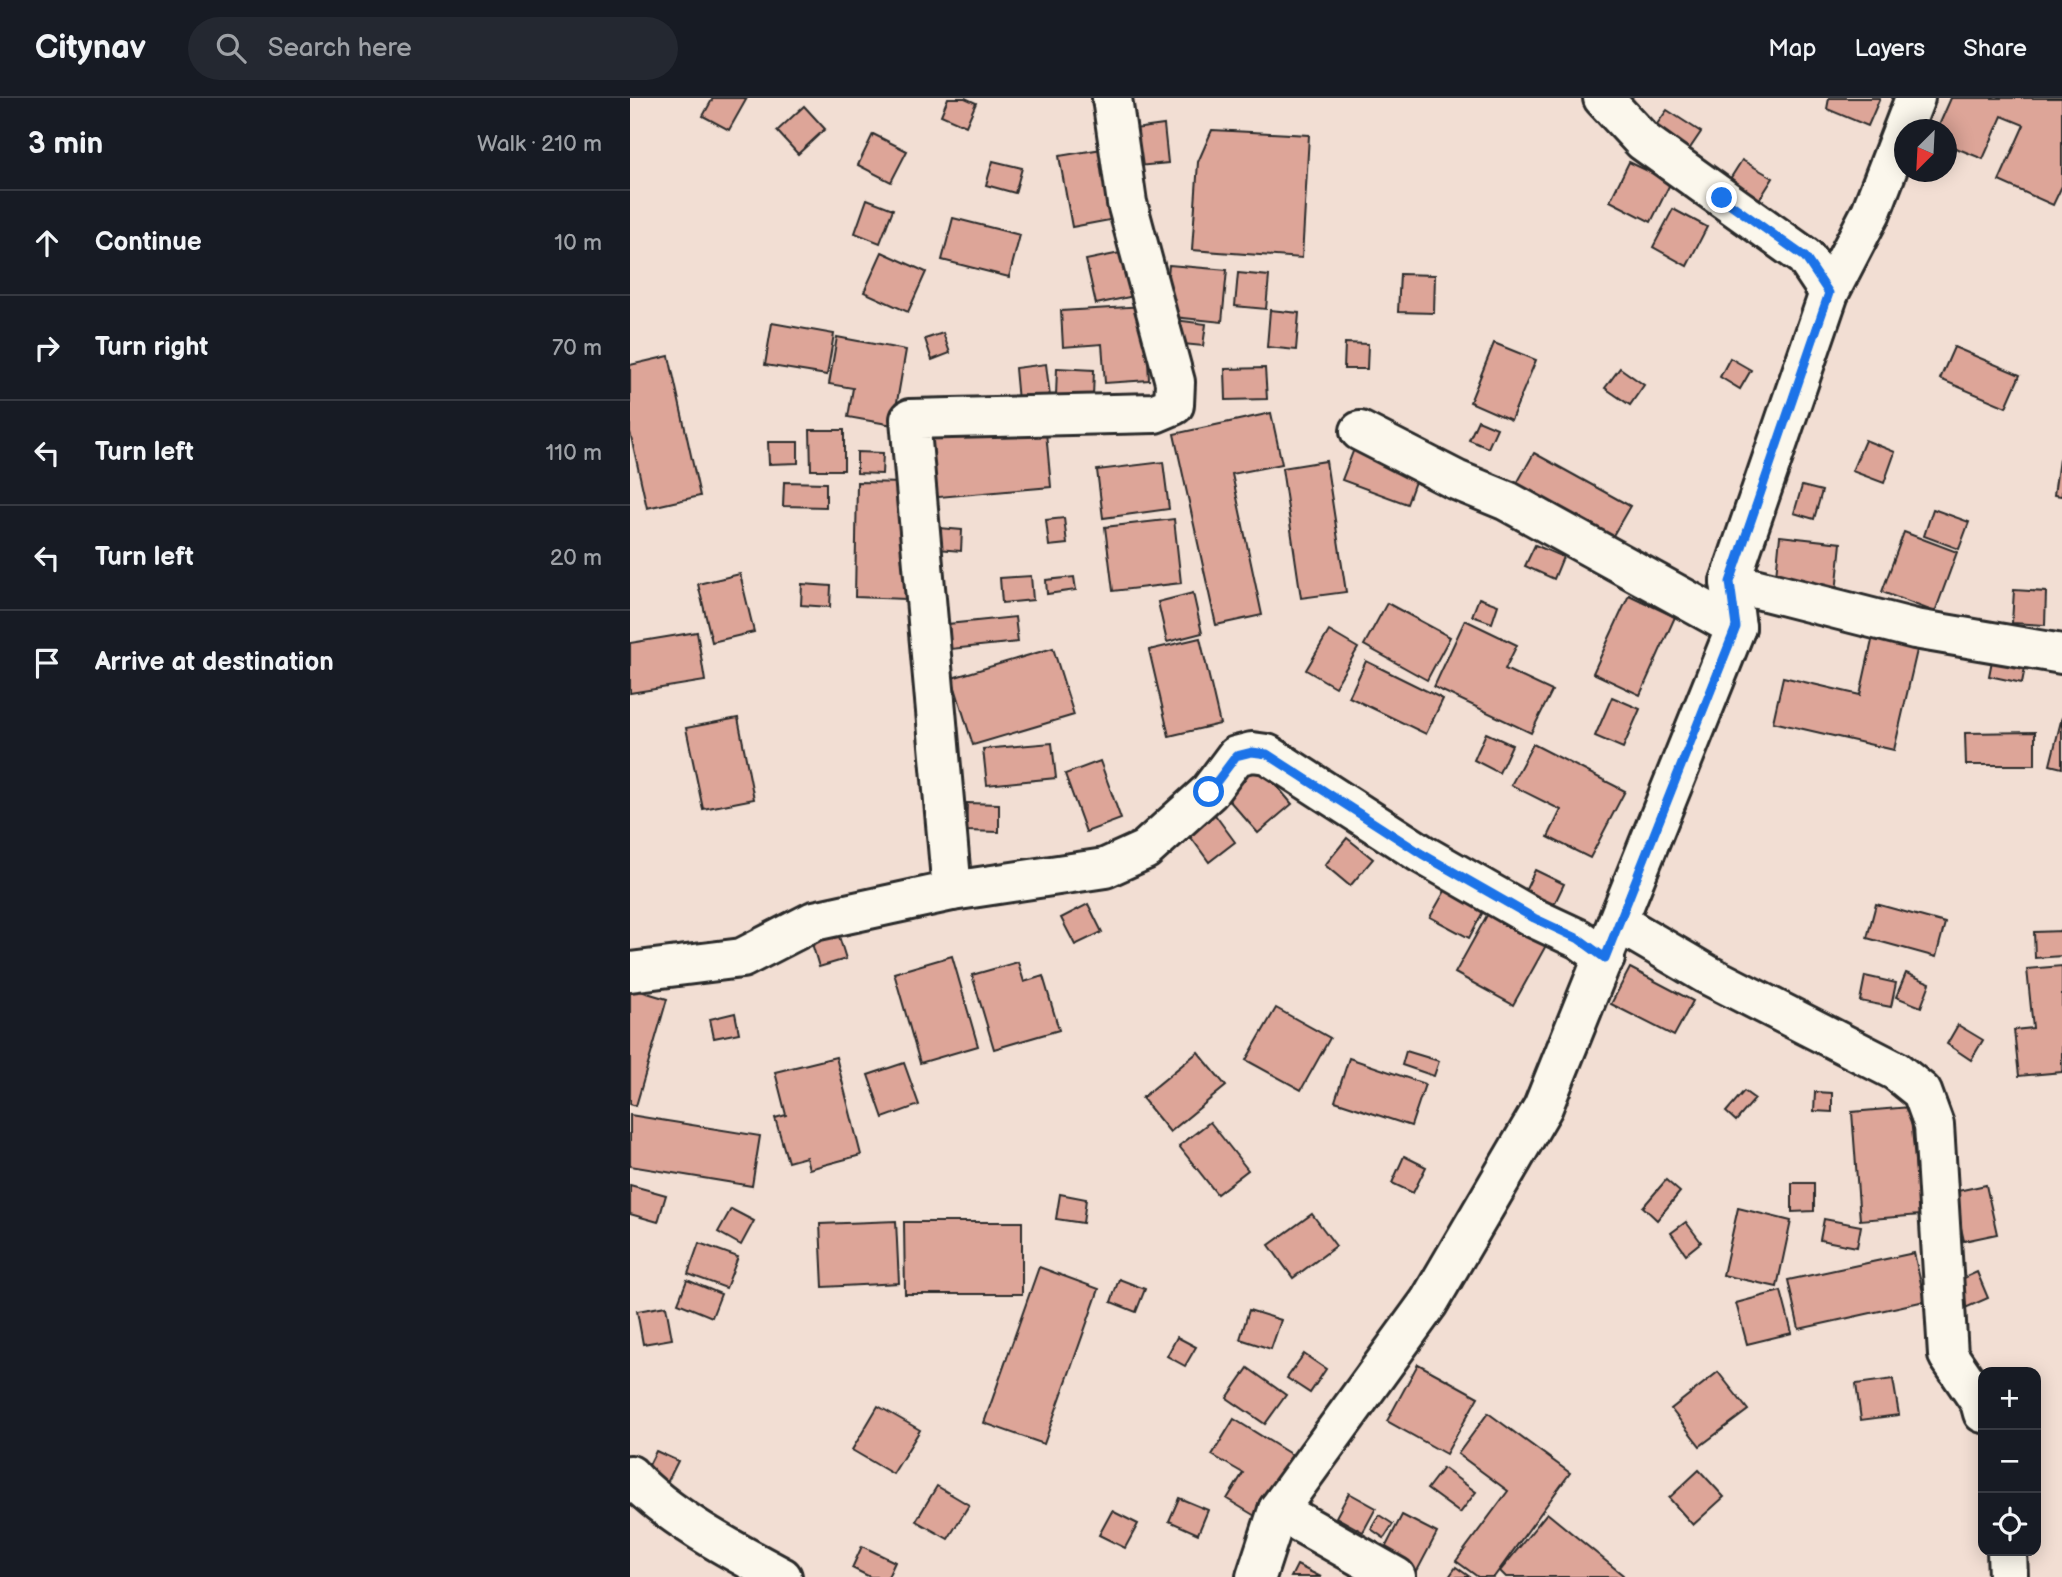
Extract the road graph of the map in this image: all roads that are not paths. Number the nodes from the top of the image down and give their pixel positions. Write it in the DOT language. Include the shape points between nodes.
graph roads {
  1 [pos="1112,98"];
  2 [pos="1603,98"];
  3 [pos="1915,98"];
  4 [pos="1829,293"];
  5 [pos="1360,431"];
  6 [pos="1730,582"];
  7 [pos="1736,627"];
  8 [pos="2062,654"];
  9 [pos="951,891"];
  10 [pos="1619,923"];
  11 [pos="1605,958"];
  12 [pos="630,972"];
  13 [pos="1978,1399"];
  14 [pos="630,1475"];
  15 [pos="1278,1510"];
  16 [pos="2007,1556"];
  17 [pos="782,1577"];
  18 [pos="1256,1577"];
  19 [pos="1396,1577"];
  20 [pos="2008,1577"];
  1 -- 9 [label="street" via="1127,203 1175,383 1174,405 1155,413 910,419"];
  2 -- 4 [label="street" via="1643,141 1805,257"];
  3 -- 4 [label="street" via="1871,212"];
  4 -- 6 [label="street"];
  5 -- 7 [label="street" via="1507,501"];
  6 -- 7 [label="street"];
  6 -- 8 [label="street" via="1915,629"];
  7 -- 10 [label="street"];
  9 -- 11 [label="street" via="1105,868 1145,850 1209,792 1236,756 1252,752 1267,754 1422,854 1579,939"];
  9 -- 12 [label="street" via="814,921 742,958"];
  10 -- 11 [label="street"];
  10 -- 13 [label="street" via="1706,974 1896,1072 1922,1092 1934,1125 1948,1355"];
  11 -- 15 [label="street" via="1543,1107 1429,1302"];
  14 -- 17 [label="street" via="644,1491"];
  15 -- 18 [label="street"];
  15 -- 19 [label="street"];
  16 -- 20 [label="street"];
}
